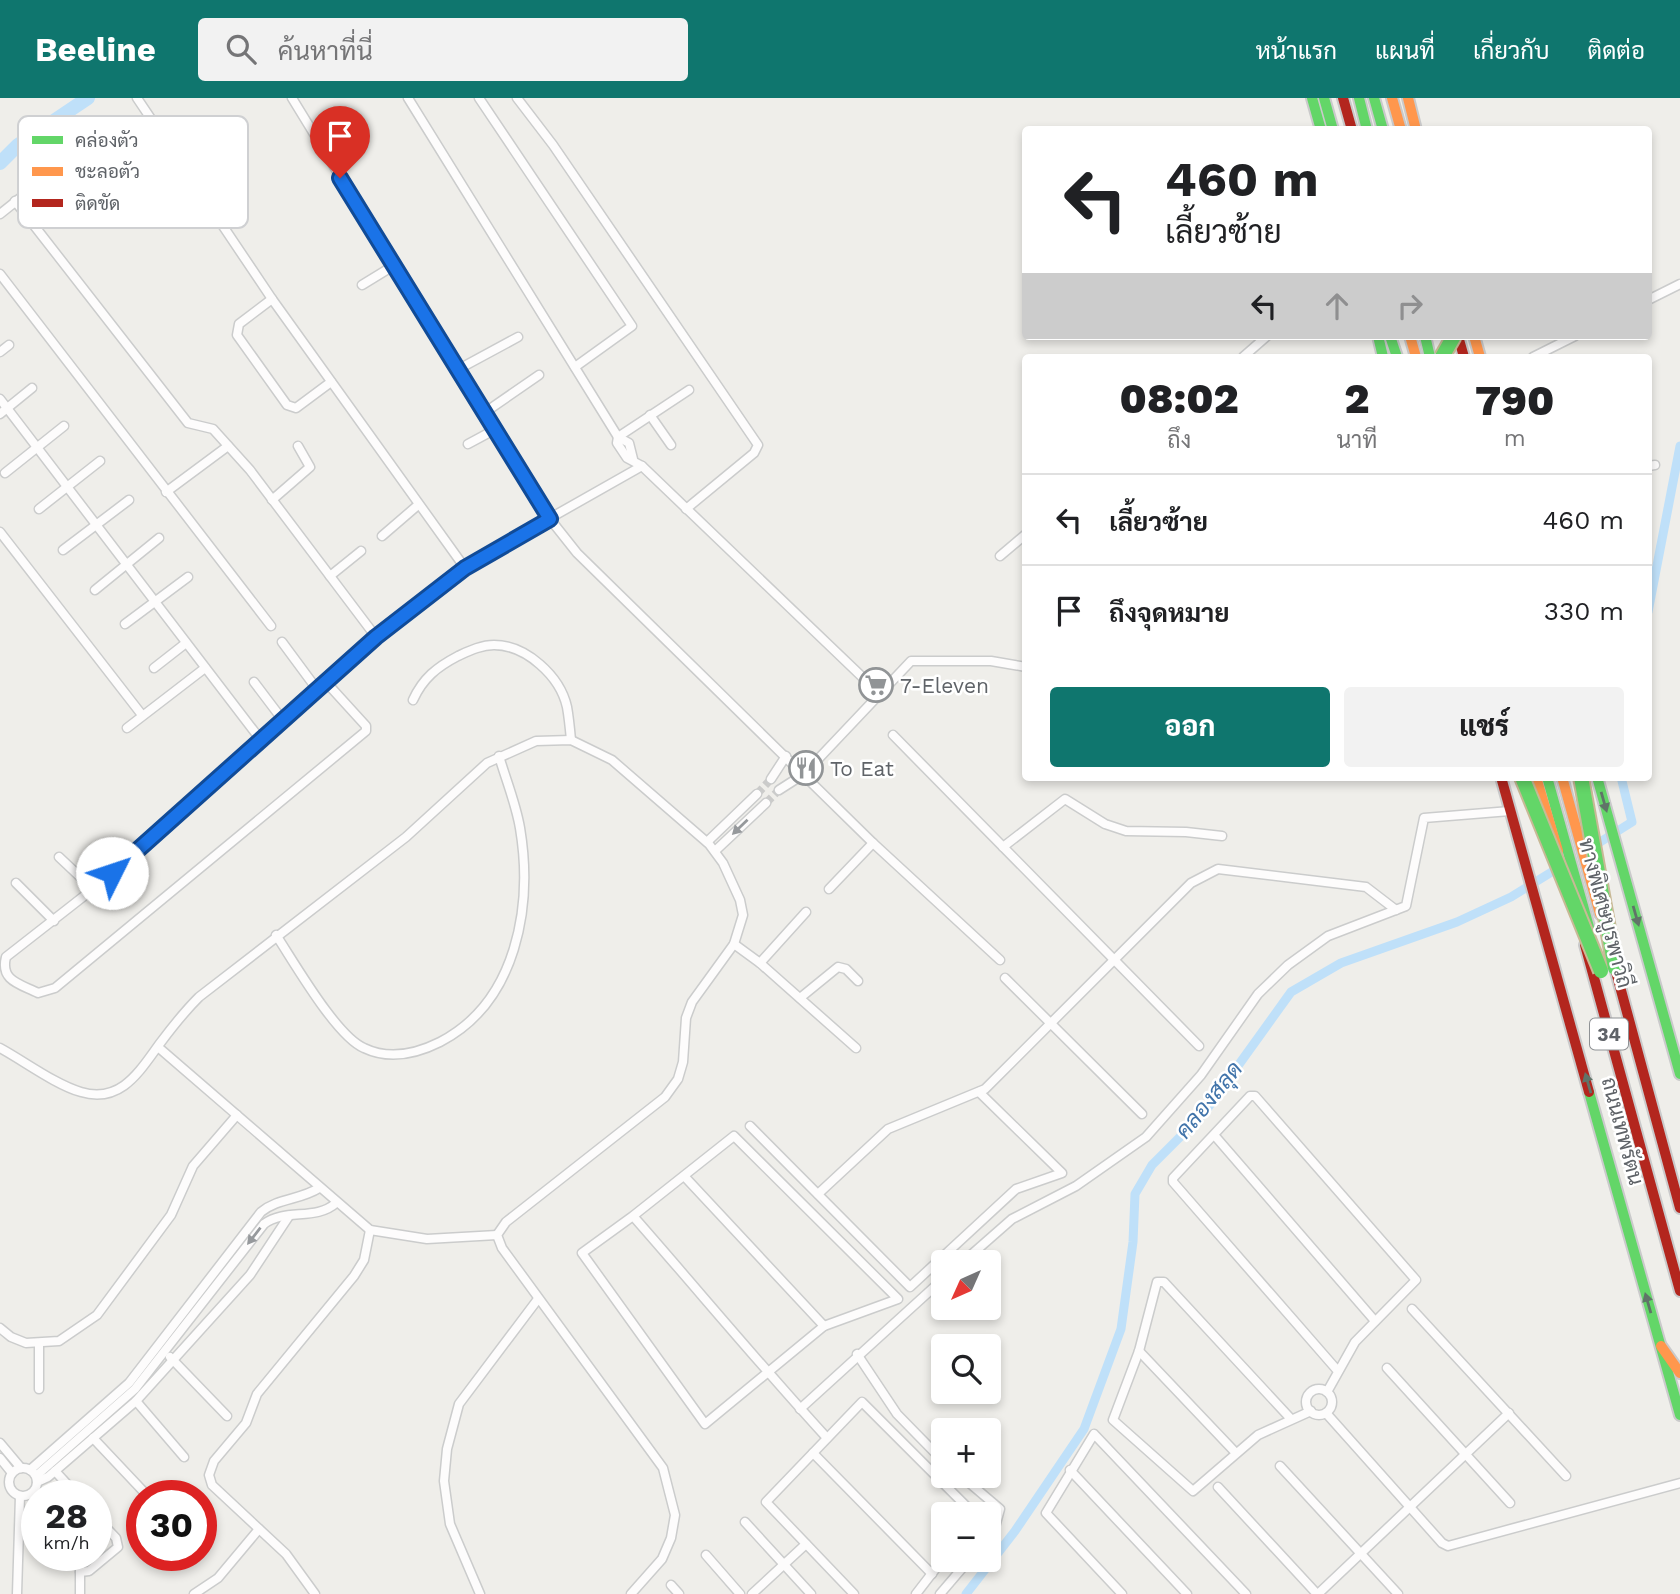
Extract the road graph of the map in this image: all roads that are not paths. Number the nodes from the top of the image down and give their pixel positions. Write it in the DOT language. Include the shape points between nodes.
graph roads {
  1 [pos="137,98"];
  2 [pos="292,98"];
  3 [pos="408,98"];
  4 [pos="479,98"];
  5 [pos="517,98"];
  6 [pos="1312,98"];
  7 [pos="1324,98"];
  8 [pos="1343,98"];
  9 [pos="1359,98"];
  10 [pos="1374,98"];
  11 [pos="1383,98"];
  12 [pos="1392,98"];
  13 [pos="1408,98"];
  14 [pos="149,116"];
  15 [pos="1320,126"];
  16 [pos="1332,126"];
  17 [pos="1351,126"];
  18 [pos="1366,126"];
  19 [pos="1382,126"];
  20 [pos="1391,126"];
  21 [pos="1400,126"];
  22 [pos="1415,126"];
  23 [pos="18,199"];
  24 [pos="15,201"];
  25 [pos="18,205"];
  26 [pos="0,214"];
  27 [pos="36,228"];
  28 [pos="224,228"];
  29 [pos="393,266"];
  30 [pos="0,274"];
  31 [pos="1680,284"];
  32 [pos="362,285"];
  33 [pos="1652,298"];
  34 [pos="272,299"];
  35 [pos="518,337"];
  36 [pos="1262,340"];
  37 [pos="1568,340"];
  38 [pos="9,345"];
  39 [pos="0,352"];
  40 [pos="1246,354"];
  41 [pos="1539,354"];
  42 [pos="575,367"];
  43 [pos="457,370"];
  44 [pos="540,375"];
  45 [pos="331,382"];
  46 [pos="32,388"];
  47 [pos="689,390"];
  48 [pos="0,399"];
  49 [pos="4,411"];
  50 [pos="484,412"];
  51 [pos="650,415"];
  52 [pos="64,426"];
  53 [pos="495,430"];
  54 [pos="618,437"];
  55 [pos="468,444"];
  56 [pos="671,445"];
  57 [pos="228,446"];
  58 [pos="298,446"];
  59 [pos="36,447"];
  60 [pos="100,461"];
  61 [pos="642,466"];
  62 [pos="5,473"];
  63 [pos="66,486"];
  64 [pos="166,492"];
  65 [pos="129,500"];
  66 [pos="272,500"];
  67 [pos="418,505"];
  68 [pos="38,509"];
  69 [pos="686,509"];
  70 [pos="550,519"];
  71 [pos="97,526"];
  72 [pos="0,533"];
  73 [pos="382,536"];
  74 [pos="1022,537"];
  75 [pos="159,538"];
  76 [pos="63,550"];
  77 [pos="361,551"];
  78 [pos="1000,556"];
  79 [pos="127,565"];
  80 [pos="465,568"];
  81 [pos="330,576"];
  82 [pos="188,577"];
  83 [pos="95,590"];
  84 [pos="155,602"];
  85 [pos="125,624"];
  86 [pos="271,626"];
  87 [pos="376,637"];
  88 [pos="282,642"];
  89 [pos="186,643"];
  90 [pos="1022,666"];
  91 [pos="154,668"];
  92 [pos="205,668"];
  93 [pos="325,681"];
  94 [pos="254,682"];
  95 [pos="316,688"];
  96 [pos="880,694"];
  97 [pos="413,700"];
  98 [pos="142,715"];
  99 [pos="282,719"];
  100 [pos="127,728"];
  101 [pos="893,735"];
  102 [pos="260,739"];
  103 [pos="571,740"];
  104 [pos="786,756"];
  105 [pos="499,757"];
  106 [pos="804,774"];
  107 [pos="771,779"];
  108 [pos="1502,781"];
  109 [pos="1524,781"];
  110 [pos="1537,781"];
  111 [pos="1548,781"];
  112 [pos="1563,781"];
  113 [pos="1571,781"];
  114 [pos="1582,781"];
  115 [pos="1598,781"];
  116 [pos="779,790"];
  117 [pos="757,794"];
  118 [pos="766,803"];
  119 [pos="1510,811"];
  120 [pos="1222,836"];
  121 [pos="706,842"];
  122 [pos="873,843"];
  123 [pos="1003,847"];
  124 [pos="715,851"];
  125 [pos="59,857"];
  126 [pos="16,883"];
  127 [pos="93,889"];
  128 [pos="829,889"];
  129 [pos="1396,910"];
  130 [pos="806,912"];
  131 [pos="54,921"];
  132 [pos="276,935"];
  133 [pos="734,944"];
  134 [pos="1000,960"];
  135 [pos="1115,960"];
  136 [pos="760,962"];
  137 [pos="1608,970"];
  138 [pos="1005,978"];
  139 [pos="858,981"];
  140 [pos="800,998"];
  141 [pos="1052,1023"];
  142 [pos="158,1046"];
  143 [pos="1199,1046"];
  144 [pos="0,1048"];
  145 [pos="856,1048"];
  146 [pos="1680,1074"];
  147 [pos="979,1092"];
  148 [pos="1142,1114"];
  149 [pos="237,1115"];
  150 [pos="750,1125"];
  151 [pos="1215,1136"];
  152 [pos="685,1177"];
  153 [pos="1680,1178"];
  154 [pos="319,1188"];
  155 [pos="818,1194"];
  156 [pos="336,1203"];
  157 [pos="1680,1208"];
  158 [pos="289,1216"];
  159 [pos="634,1216"];
  160 [pos="370,1230"];
  161 [pos="497,1236"];
  162 [pos="977,1250"];
  163 [pos="1680,1262"];
  164 [pos="216,1285"];
  165 [pos="931,1289"];
  166 [pos="1680,1291"];
  167 [pos="229,1298"];
  168 [pos="538,1299"];
  169 [pos="1412,1310"];
  170 [pos="1374,1321"];
  171 [pos="824,1326"];
  172 [pos="0,1328"];
  173 [pos="39,1343"];
  174 [pos="1661,1346"];
  175 [pos="162,1348"];
  176 [pos="1139,1351"];
  177 [pos="857,1354"];
  178 [pos="173,1361"];
  179 [pos="1387,1368"];
  180 [pos="1337,1370"];
  181 [pos="768,1371"];
  182 [pos="1680,1373"];
  183 [pos="39,1389"];
  184 [pos="1327,1392"];
  185 [pos="136,1401"];
  186 [pos="800,1409"];
  187 [pos="1311,1411"];
  188 [pos="1326,1413"];
  189 [pos="1508,1413"];
  190 [pos="1680,1415"];
  191 [pos="227,1416"];
  192 [pos="1291,1419"];
  193 [pos="85,1436"];
  194 [pos="827,1438"];
  195 [pos="0,1443"];
  196 [pos="931,1449"];
  197 [pos="1235,1452"];
  198 [pos="813,1453"];
  199 [pos="1465,1455"];
  200 [pos="184,1457"];
  201 [pos="0,1458"];
  202 [pos="1280,1466"];
  203 [pos="1070,1470"];
  204 [pos="55,1471"];
  205 [pos="12,1473"];
  206 [pos="31,1474"];
  207 [pos="1566,1476"];
  208 [pos="63,1480"];
  209 [pos="131,1480"];
  210 [pos="1680,1483"];
  211 [pos="1218,1487"];
  212 [pos="975,1488"];
  213 [pos="20,1496"];
  214 [pos="962,1502"];
  215 [pos="992,1502"];
  216 [pos="1510,1503"];
  217 [pos="1410,1504"];
  218 [pos="745,1522"];
  219 [pos="259,1530"];
  220 [pos="112,1534"];
  221 [pos="806,1544"];
  222 [pos="112,1552"];
  223 [pos="1360,1553"];
  224 [pos="706,1555"];
  225 [pos="784,1564"];
  226 [pos="89,1571"];
  227 [pos="80,1572"];
  228 [pos="959,1572"];
  229 [pos="932,1574"];
  230 [pos="671,1585"];
  231 [pos="17,1594"];
  232 [pos="80,1594"];
  233 [pos="194,1594"];
  234 [pos="315,1594"];
  235 [pos="481,1594"];
  236 [pos="631,1594"];
  237 [pos="679,1594"];
  238 [pos="740,1594"];
  239 [pos="752,1594"];
  240 [pos="811,1594"];
  241 [pos="854,1594"];
  242 [pos="916,1594"];
  243 [pos="940,1594"];
  244 [pos="1122,1594"];
  245 [pos="1187,1594"];
  246 [pos="1245,1594"];
  247 [pos="1317,1594"];
  248 [pos="1398,1594"];
  1 -- 14 [label="street"];
  2 -- 29 [label="street"];
  3 -- 42 [label="street"];
  4 -- 42 [label="street" via="632,326"];
  5 -- 69 [label="street" via="758,445"];
  6 -- 15 [label="main road"];
  7 -- 16 [label="main road"];
  8 -- 17 [label="main road"];
  9 -- 18 [label="main road"];
  10 -- 19 [label="main road"];
  11 -- 20 [label="main road"];
  12 -- 21 [label="main road"];
  13 -- 22 [label="main road"];
  23 -- 24 [label="street"];
  24 -- 25 [label="street"];
  24 -- 26 [label="street"];
  27 -- 57 [label="street" via="188,423 209,427"];
  28 -- 34 [label="street"];
  29 -- 32 [label="street"];
  29 -- 43 [label="street"];
  30 -- 64 [label="street"];
  31 -- 33 [label="street"];
  34 -- 45 [label="street"];
  34 -- 45 [label="street" via="239,324 237,334 287,405 296,408"];
  35 -- 43 [label="street"];
  36 -- 40 [label="street"];
  37 -- 41 [label="street"];
  38 -- 39 [label="street"];
  42 -- 54 [label="street"];
  43 -- 50 [label="street"];
  44 -- 50 [label="street"];
  45 -- 67 [label="street"];
  46 -- 49 [label="street"];
  47 -- 51 [label="street"];
  48 -- 49 [label="street"];
  49 -- 59 [label="street"];
  50 -- 53 [label="street"];
  51 -- 54 [label="street"];
  51 -- 56 [label="street"];
  52 -- 59 [label="street"];
  53 -- 55 [label="street"];
  53 -- 70 [label="street"];
  54 -- 61 [label="street" via="627,458"];
  57 -- 64 [label="street"];
  57 -- 66 [label="street"];
  58 -- 66 [label="street" via="310,467"];
  59 -- 62 [label="street"];
  59 -- 63 [label="street"];
  60 -- 63 [label="street"];
  61 -- 69 [label="street"];
  61 -- 70 [label="street"];
  63 -- 68 [label="street"];
  63 -- 71 [label="street"];
  64 -- 86 [label="street"];
  65 -- 71 [label="street"];
  66 -- 81 [label="street"];
  67 -- 73 [label="street"];
  67 -- 80 [label="street"];
  69 -- 96 [label="street"];
  70 -- 80 [label="street"];
  70 -- 104 [label="street" via="577,553"];
  71 -- 76 [label="street"];
  71 -- 79 [label="street"];
  72 -- 98 [label="street"];
  74 -- 78 [label="street"];
  75 -- 79 [label="street"];
  77 -- 81 [label="street"];
  79 -- 83 [label="street"];
  79 -- 84 [label="street"];
  80 -- 87 [label="street"];
  81 -- 87 [label="street"];
  82 -- 84 [label="street"];
  84 -- 85 [label="street"];
  84 -- 89 [label="street"];
  87 -- 93 [label="street"];
  88 -- 95 [label="street"];
  89 -- 91 [label="street"];
  89 -- 92 [label="street"];
  90 -- 96 [label="street" via="919,659 905,666"];
  92 -- 98 [label="street"];
  92 -- 102 [label="street"];
  93 -- 95 [label="street"];
  93 -- 131 [label="street" via="366,731 43,994 10,979 3,966 6,957"];
  94 -- 99 [label="street"];
  95 -- 99 [label="street"];
  96 -- 106 [label="street"];
  97 -- 103 [label="street" via="421,682 450,660 481,646 512,646 535,661 561,692"];
  98 -- 100 [label="street"];
  99 -- 102 [label="street"];
  101 -- 123 [label="street"];
  102 -- 127 [label="street"];
  103 -- 105 [label="street" via="536,741"];
  103 -- 121 [label="street" via="612,761"];
  104 -- 106 [label="street"];
  104 -- 107 [label="street"];
  105 -- 132 [label="street" via="473,774 406,837"];
  105 -- 132 [label="street" via="520,826 525,865 519,936 502,980 460,1032 407,1055 364,1048 335,1021"];
  106 -- 116 [label="street"];
  106 -- 122 [label="street"];
  108 -- 119 [label="main road, ถนนเทพรัตน / 34"];
  109 -- 137 [label="main road, bridge"];
  110 -- 166 [label="main road, ถนนเทพรัตน / 34"];
  111 -- 137 [label="main road, ทางพิเศษบูรพาวิถี, bridge"];
  112 -- 137 [label="main road, ทางพิเศษบูรพาวิถี, bridge"];
  113 -- 153 [label="main road, ถนนเทพรัตน / 34"];
  114 -- 137 [label="main road, bridge"];
  115 -- 146 [label="main road, one-way"];
  117 -- 121 [label="street"];
  118 -- 124 [label="street, one-way"];
  119 -- 129 [label="street" via="1424,818 1406,906"];
  174 -- 119 [label="main road, ถนนเทพรัตน / 34, one-way"];
  120 -- 123 [label="street" via="1126,831 1105,824 1065,799"];
  121 -- 124 [label="street"];
  122 -- 128 [label="street"];
  122 -- 134 [label="street"];
  123 -- 135 [label="street"];
  124 -- 133 [label="street" via="740,900 743,915"];
  125 -- 127 [label="street"];
  126 -- 131 [label="street"];
  127 -- 131 [label="street"];
  129 -- 135 [label="street" via="1366,887 1218,869 1191,883"];
  129 -- 162 [label="street" via="1328,936 1289,965 1258,994 1201,1075 1146,1137 1076,1186 1012,1219"];
  130 -- 136 [label="street"];
  132 -- 142 [label="street" via="199,997"];
  133 -- 136 [label="street"];
  133 -- 161 [label="street" via="692,1002 685,1018 683,1062 665,1097 506,1222"];
  135 -- 141 [label="street"];
  135 -- 143 [label="street"];
  136 -- 140 [label="street"];
  137 -- 157 [label="main road, ทางพิเศษบูรพาวิถี"];
  137 -- 163 [label="main road, ทางพิเศษบูรพาวิถี"];
  138 -- 141 [label="street"];
  139 -- 140 [label="street" via="838,967"];
  140 -- 145 [label="street"];
  141 -- 147 [label="street"];
  141 -- 148 [label="street"];
  142 -- 144 [label="street" via="137,1077 124,1087 97,1095 79,1092"];
  142 -- 149 [label="street"];
  147 -- 155 [label="street" via="888,1129"];
  147 -- 155 [label="street" via="1062,1173 1016,1189 909,1287"];
  149 -- 154 [label="street"];
  149 -- 173 [label="street" via="193,1166 171,1214 97,1315 59,1341"];
  150 -- 155 [label="street"];
  151 -- 170 [label="street"];
  151 -- 170 [label="street" via="1245,1097 1255,1097 1415,1275 1415,1283"];
  151 -- 180 [label="street" via="1173,1178 1175,1186"];
  152 -- 159 [label="street"];
  152 -- 171 [label="street"];
  152 -- 171 [label="street" via="734,1136 898,1299"];
  154 -- 156 [label="street"];
  154 -- 175 [label="street" via="271,1204 261,1212"];
  156 -- 158 [label="street" via="322,1212"];
  156 -- 160 [label="street"];
  158 -- 164 [label="street, one-way" via="264,1224"];
  158 -- 167 [label="street" via="259,1264"];
  159 -- 181 [label="street"];
  159 -- 181 [label="street" via="582,1252 705,1424"];
  160 -- 161 [label="street" via="427,1239"];
  160 -- 219 [label="street" via="364,1260 354,1276 257,1394 246,1423 210,1469 212,1485"];
  161 -- 168 [label="street"];
  164 -- 167 [label="street"];
  164 -- 175 [label="street"];
  165 -- 177 [label="street"];
  167 -- 178 [label="street"];
  168 -- 235 [label="street" via="459,1404 447,1449 444,1481 450,1524"];
  168 -- 236 [label="street" via="663,1468 670,1489 675,1515 671,1538 662,1559"];
  169 -- 189 [label="street"];
  170 -- 180 [label="street"];
  171 -- 181 [label="street"];
  172 -- 173 [label="street" via="12,1337"];
  173 -- 183 [label="street"];
  174 -- 182 [label="main road"];
  174 -- 190 [label="main road, ถนนเทพรัตน / 34"];
  175 -- 178 [label="street"];
  175 -- 193 [label="street" via="135,1389"];
  176 -- 192 [label="street" via="1157,1282 1162,1281"];
  176 -- 197 [label="street"];
  176 -- 197 [label="street" via="1115,1422 1193,1491"];
  177 -- 186 [label="street"];
  177 -- 196 [label="street" via="897,1414"];
  178 -- 185 [label="street"];
  178 -- 191 [label="street"];
  179 -- 199 [label="street"];
  180 -- 184 [label="street"];
  181 -- 186 [label="street"];
  184 -- 187 [label="street" via="1314,1390 1308,1396 1306,1404"];
  184 -- 188 [label="street" via="1332,1403"];
  185 -- 193 [label="street"];
  185 -- 200 [label="street"];
  186 -- 194 [label="street"];
  187 -- 188 [label="street"];
  187 -- 192 [label="street"];
  188 -- 217 [label="street"];
  189 -- 199 [label="street"];
  189 -- 207 [label="street"];
  192 -- 197 [label="street"];
  193 -- 204 [label="street"];
  193 -- 206 [label="street"];
  193 -- 209 [label="street"];
  194 -- 198 [label="street"];
  194 -- 214 [label="street" via="862,1402"];
  195 -- 206 [label="street"];
  198 -- 221 [label="street" via="766,1502"];
  198 -- 229 [label="street"];
  199 -- 216 [label="street"];
  199 -- 217 [label="street"];
  201 -- 205 [label="street"];
  202 -- 223 [label="street"];
  203 -- 244 [label="street" via="1046,1513"];
  203 -- 245 [label="street"];
  203 -- 246 [label="street" via="1091,1436 1097,1435"];
  204 -- 206 [label="street"];
  204 -- 208 [label="street"];
  205 -- 206 [label="street"];
  205 -- 213 [label="street" via="10,1487"];
  206 -- 213 [label="street" via="32,1493"];
  210 -- 217 [label="street" via="1448,1546"];
  211 -- 247 [label="street"];
  212 -- 215 [label="street"];
  213 -- 231 [label="street"];
  217 -- 223 [label="street"];
  218 -- 225 [label="street"];
  219 -- 233 [label="street" via="218,1578"];
  219 -- 234 [label="street" via="286,1554"];
  220 -- 222 [label="street" via="118,1547"];
  221 -- 225 [label="street"];
  221 -- 241 [label="street"];
  223 -- 247 [label="street"];
  223 -- 248 [label="street"];
  224 -- 238 [label="street"];
  225 -- 239 [label="street"];
  225 -- 240 [label="street"];
  226 -- 227 [label="street"];
  227 -- 232 [label="street"];
  228 -- 243 [label="street"];
  229 -- 242 [label="street"];
  230 -- 237 [label="street"];
}
